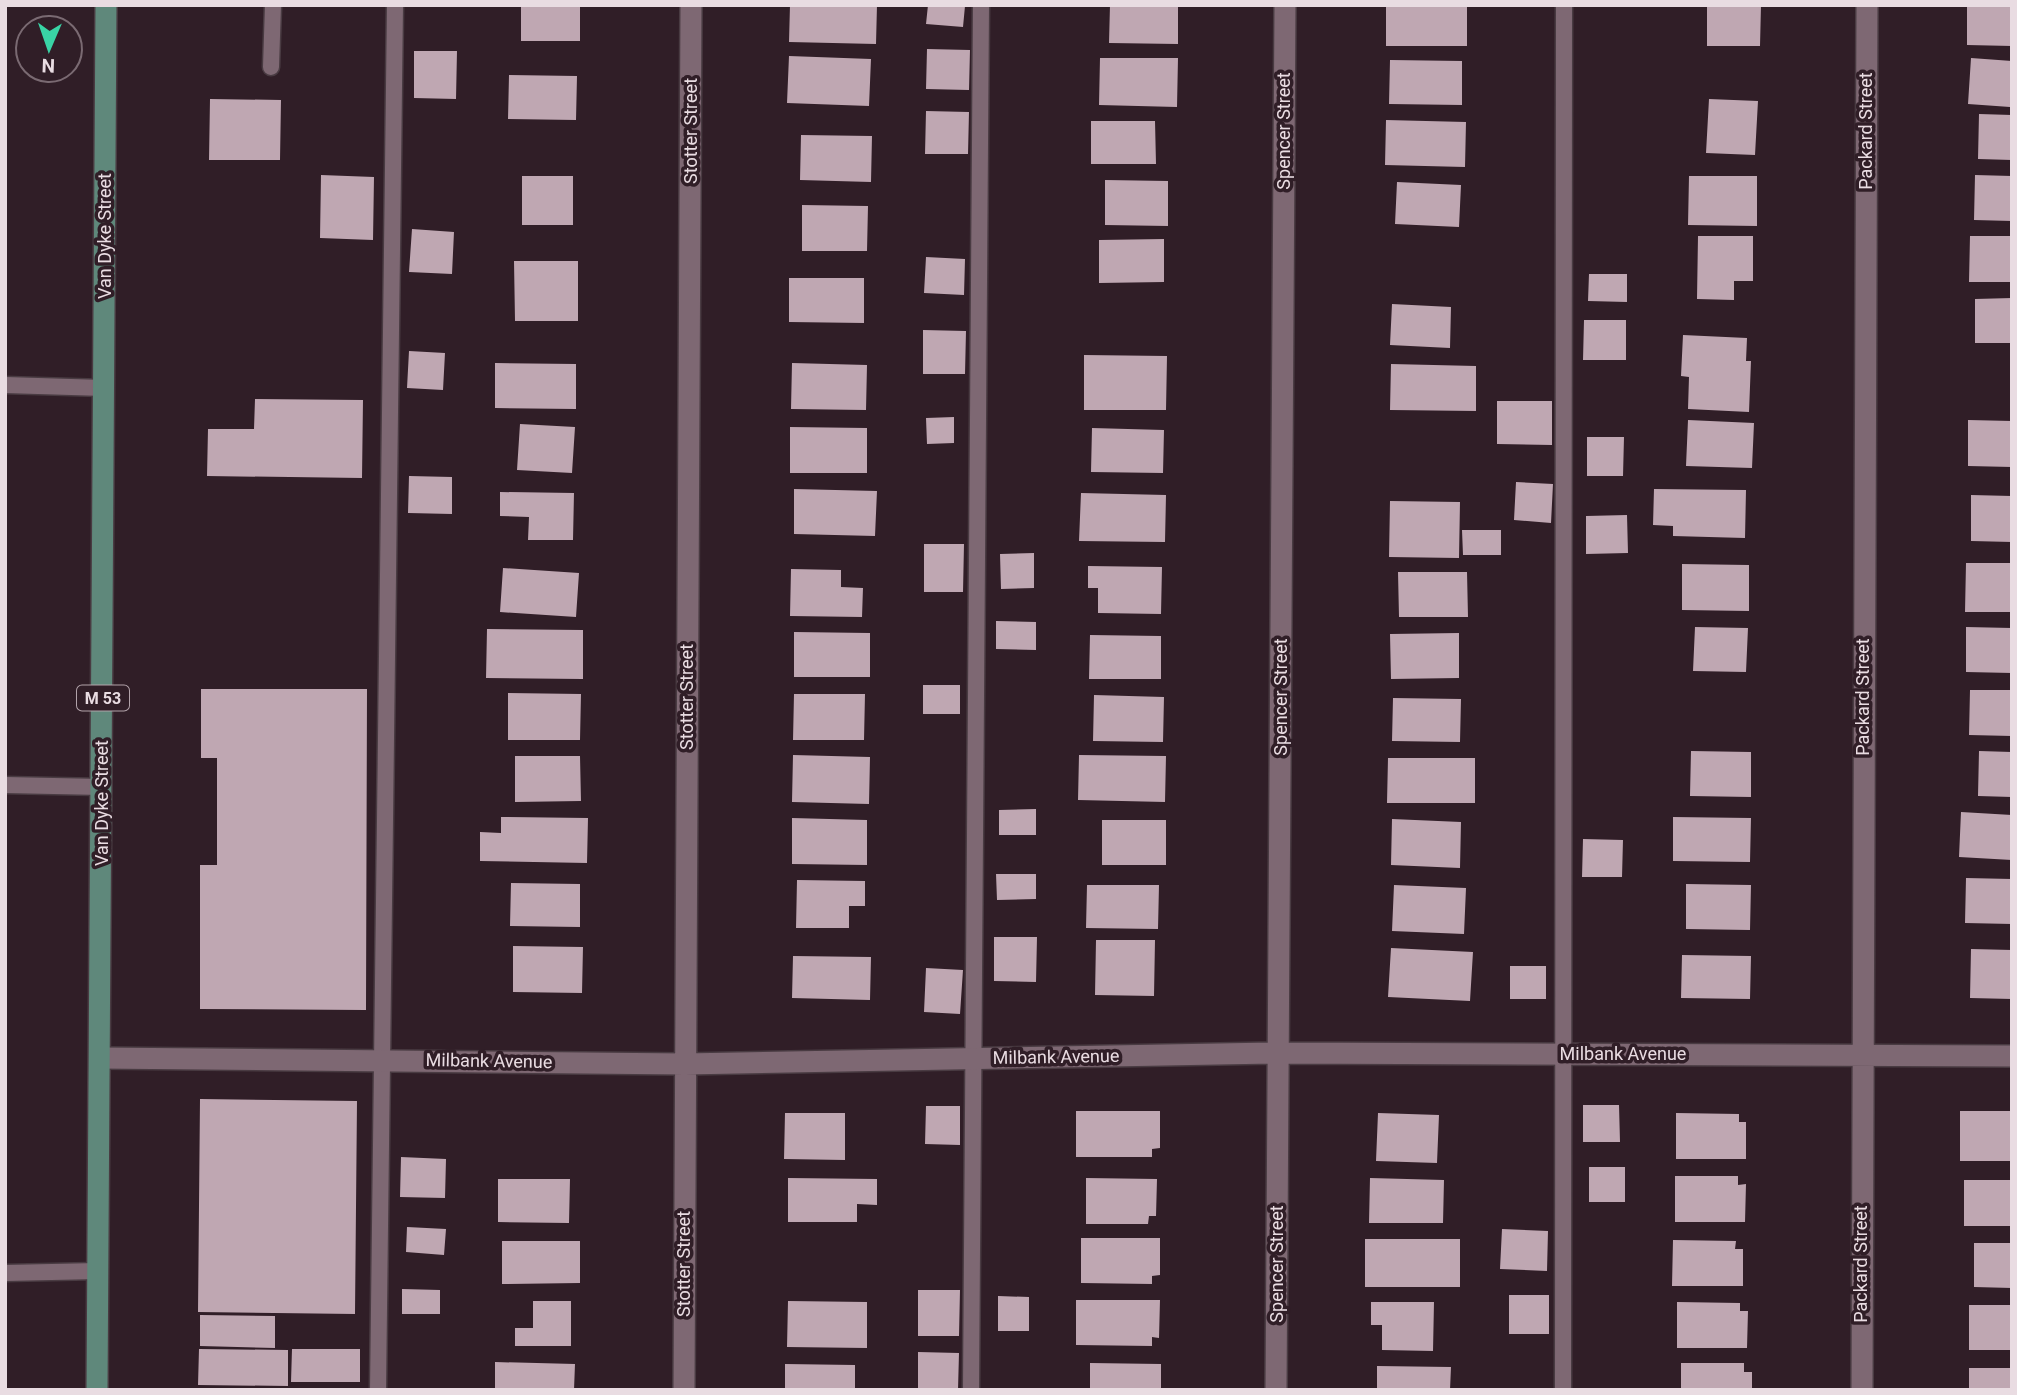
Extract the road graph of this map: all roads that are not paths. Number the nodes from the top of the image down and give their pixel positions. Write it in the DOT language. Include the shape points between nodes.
graph roads {
  1 [pos="106,5"];
  2 [pos="273,5"];
  3 [pos="396,5"];
  4 [pos="691,5"];
  5 [pos="981,5"];
  6 [pos="1285,5"];
  7 [pos="1564,5"];
  8 [pos="1867,5"];
  9 [pos="271,67"];
  10 [pos="5,385"];
  11 [pos="104,388"];
  12 [pos="5,785"];
  13 [pos="102,786"];
  14 [pos="1278,1053"];
  15 [pos="1564,1054"];
  16 [pos="1861,1055"];
  17 [pos="2012,1056"];
  18 [pos="100,1058"];
  19 [pos="382,1059"];
  20 [pos="973,1059"];
  21 [pos="685,1064"];
  22 [pos="98,1271"];
  23 [pos="5,1273"];
  24 [pos="97,1390"];
  25 [pos="379,1390"];
  26 [pos="684,1390"];
  27 [pos="971,1390"];
  28 [pos="1276,1390"];
  29 [pos="1563,1390"];
  30 [pos="1861,1390"];
  1 -- 11 [label="main road, Van Dyke Street / M 53"];
  2 -- 9 [label="lane"];
  3 -- 19 [label="lane"];
  4 -- 21 [label="street, Stotter Street"];
  5 -- 20 [label="lane"];
  6 -- 14 [label="street, Spencer Street"];
  7 -- 15 [label="lane"];
  8 -- 16 [label="street, Packard Street"];
  10 -- 11 [label="lane"];
  11 -- 13 [label="main road, Van Dyke Street / M 53"];
  12 -- 13 [label="lane"];
  13 -- 18 [label="main road, Van Dyke Street / M 53"];
  14 -- 15 [label="street, Milbank Avenue"];
  14 -- 20 [label="street, Milbank Avenue"];
  14 -- 28 [label="street, Spencer Street"];
  15 -- 16 [label="street, Milbank Avenue"];
  15 -- 29 [label="lane"];
  16 -- 17 [label="street, Milbank Avenue"];
  16 -- 30 [label="street, Packard Street"];
  18 -- 19 [label="street, Milbank Avenue"];
  18 -- 22 [label="main road, Van Dyke Street / M 53"];
  19 -- 21 [label="street, Milbank Avenue"];
  19 -- 25 [label="lane"];
  20 -- 21 [label="street, Milbank Avenue"];
  20 -- 27 [label="lane"];
  21 -- 26 [label="street, Stotter Street"];
  22 -- 23 [label="lane"];
  22 -- 24 [label="main road, Van Dyke Street / M 53"];
}
